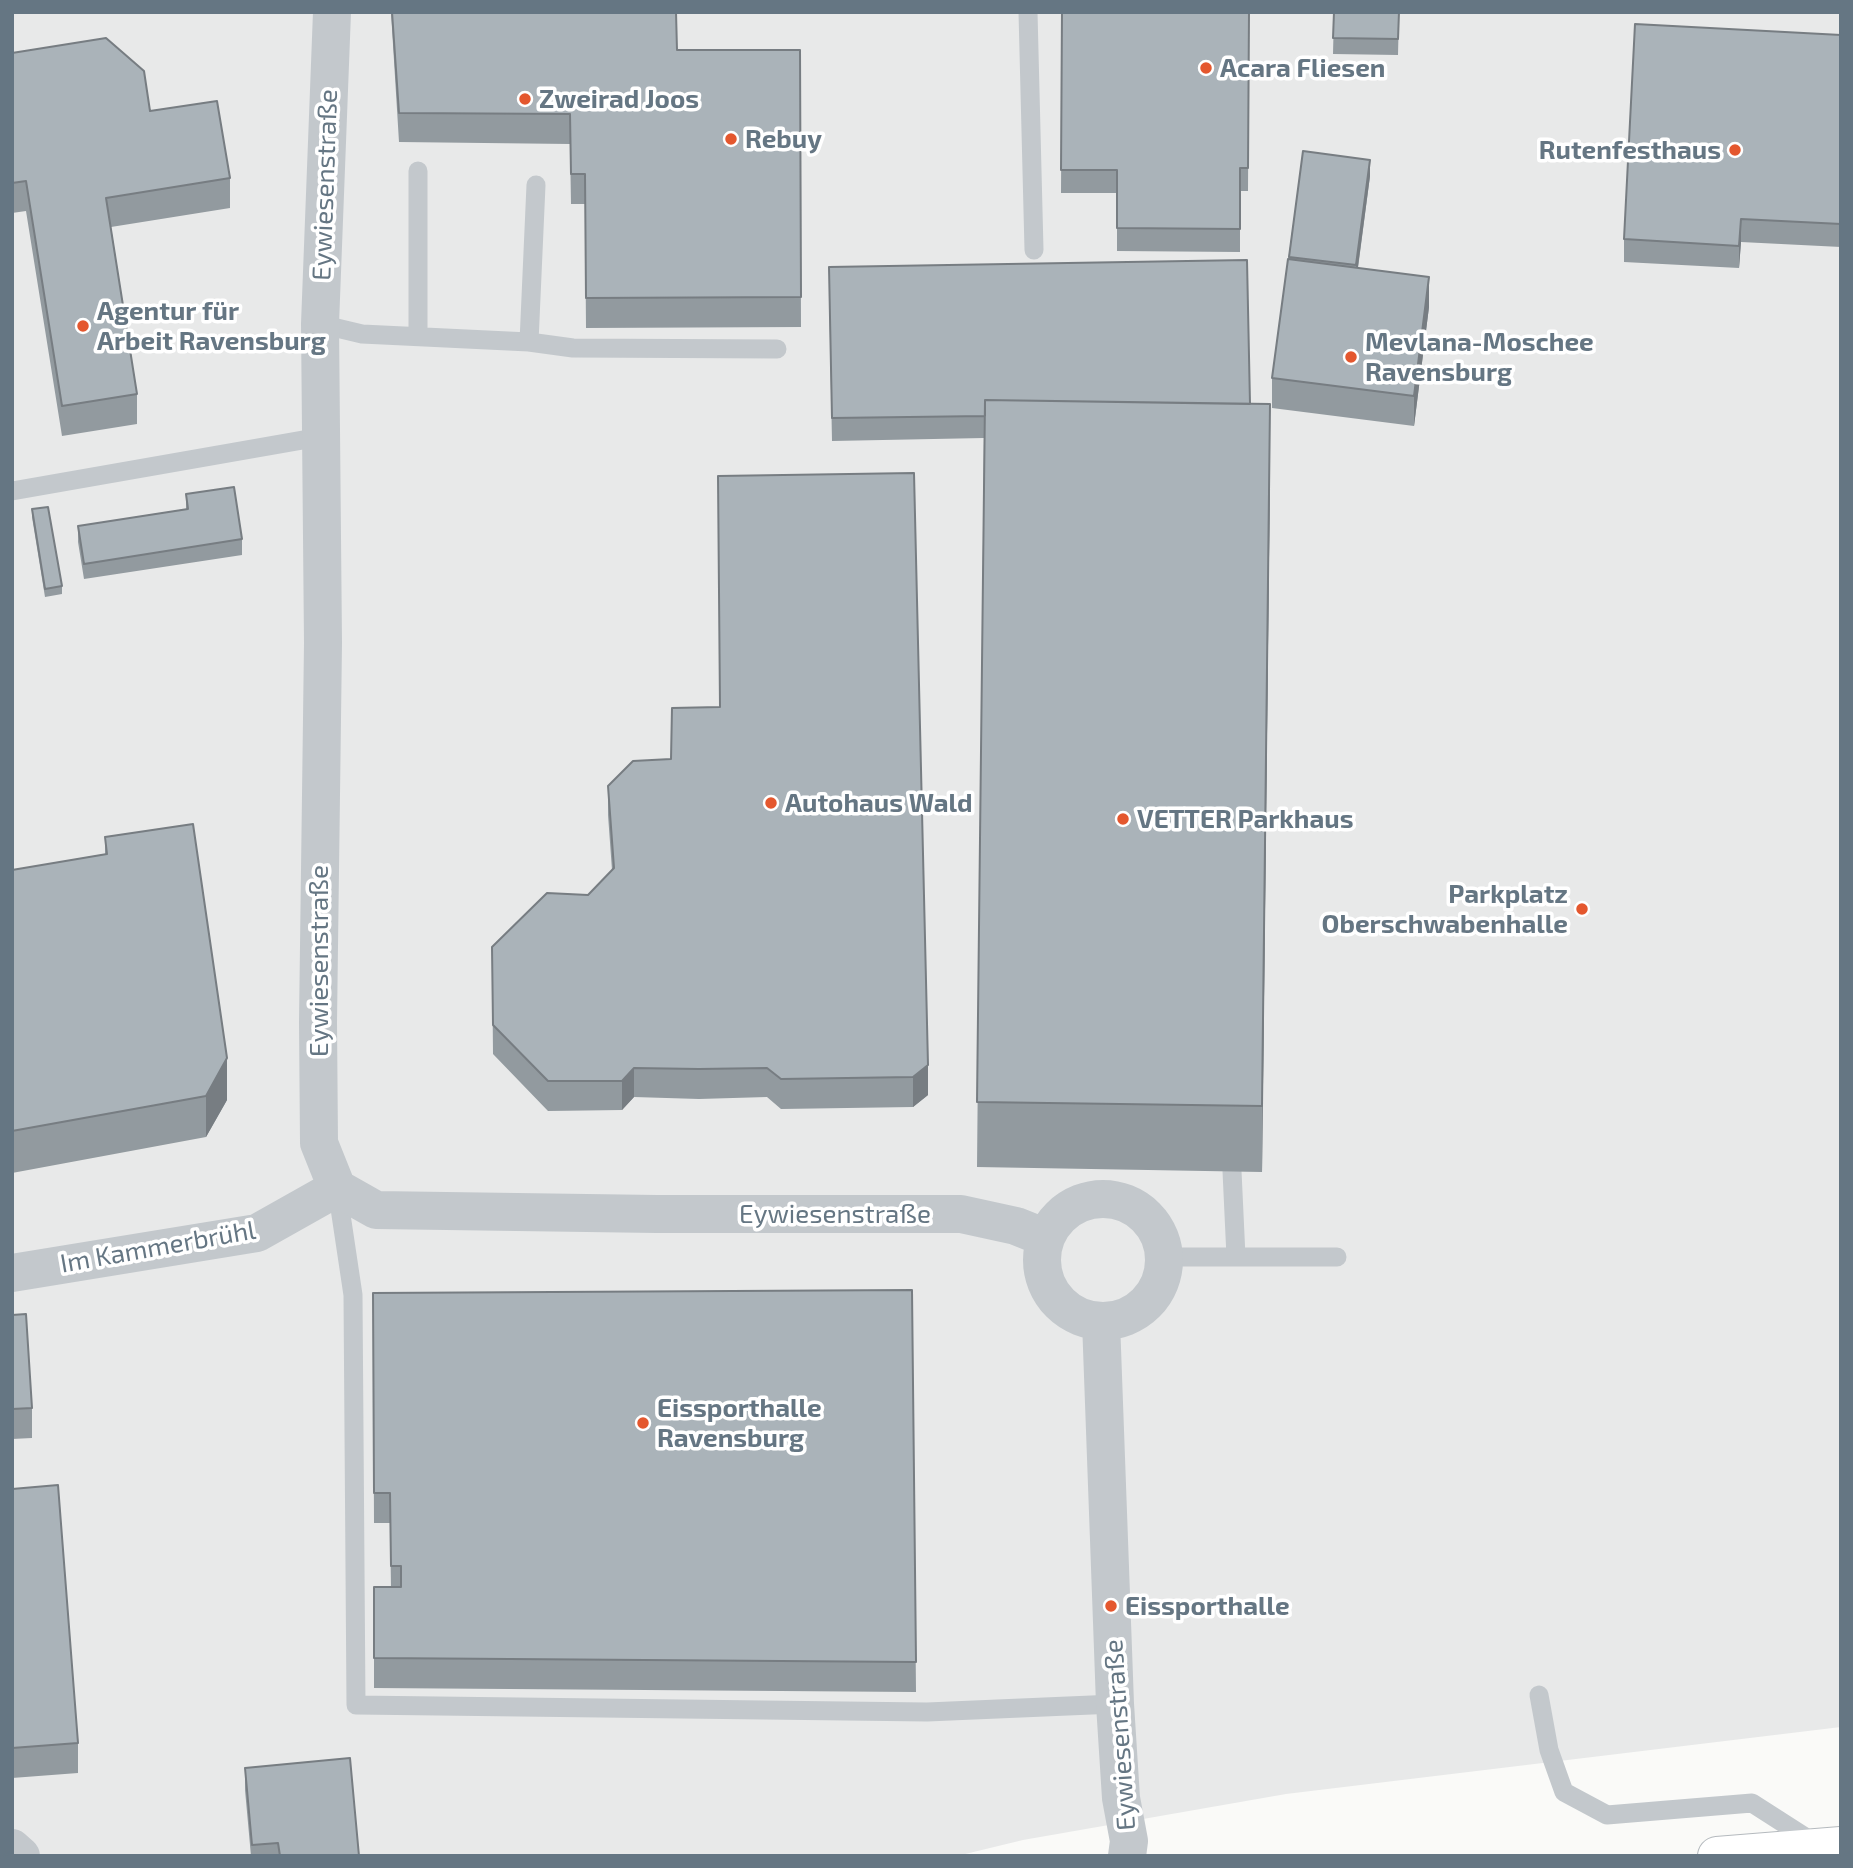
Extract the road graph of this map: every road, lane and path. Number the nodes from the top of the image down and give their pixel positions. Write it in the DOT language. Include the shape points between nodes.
graph roads {
  1 [pos="331,12"];
  2 [pos="1028,12"];
  3 [pos="418,171"];
  4 [pos="536,185"];
  5 [pos="1034,250"];
  6 [pos="320,324"];
  7 [pos="418,336"];
  8 [pos="529,342"];
  9 [pos="777,349"];
  10 [pos="320,438"];
  11 [pos="12,491"];
  12 [pos="1232,1171"];
  13 [pos="337,1188"];
  14 [pos="1046,1238"];
  15 [pos="1164,1257"];
  16 [pos="1236,1257"];
  17 [pos="1337,1257"];
  18 [pos="12,1273"];
  19 [pos="1101,1321"];
  20 [pos="1539,1695"];
  21 [pos="1115,1704"];
  22 [pos="1831,1846"];
  23 [pos="12,1848"];
  24 [pos="20,1856"];
  25 [pos="1127,1856"];
  26 [pos="1717,1856"];
  1 -- 6 [label="street, Eywiesenstraße"];
  2 -- 5 [label="lane"];
  3 -- 7 [label="lane"];
  4 -- 8 [label="lane"];
  6 -- 7 [label="lane" via="362,334"];
  6 -- 10 [label="street, Eywiesenstraße"];
  7 -- 8 [label="lane"];
  8 -- 9 [label="lane" via="573,348"];
  10 -- 11 [label="lane"];
  10 -- 13 [label="street, Eywiesenstraße" via="323,643 318,1143"];
  12 -- 16 [label="lane"];
  13 -- 14 [label="street, Eywiesenstraße" via="376,1210 961,1214"];
  13 -- 18 [label="street, Im Kammerbrühl" via="257,1233"];
  13 -- 21 [label="lane" via="353,1295 356,1706 927,1712"];
  14 -- 15 [label="street" via="1069,1209 1104,1199 1139,1210 1152,1223"];
  14 -- 19 [label="street" via="1044,1275 1052,1293 1081,1317"];
  15 -- 16 [label="lane"];
  15 -- 19 [label="street" via="1162,1278 1139,1310"];
  16 -- 17 [label="lane"];
  19 -- 21 [label="street, Eywiesenstraße"];
  20 -- 22 [label="lane" via="1549,1750 1564,1792 1607,1815 1752,1803"];
  21 -- 25 [label="street, Eywiesenstraße"];
  22 -- 26 [label="main road"];
  23 -- 24 [label="street"];
}
